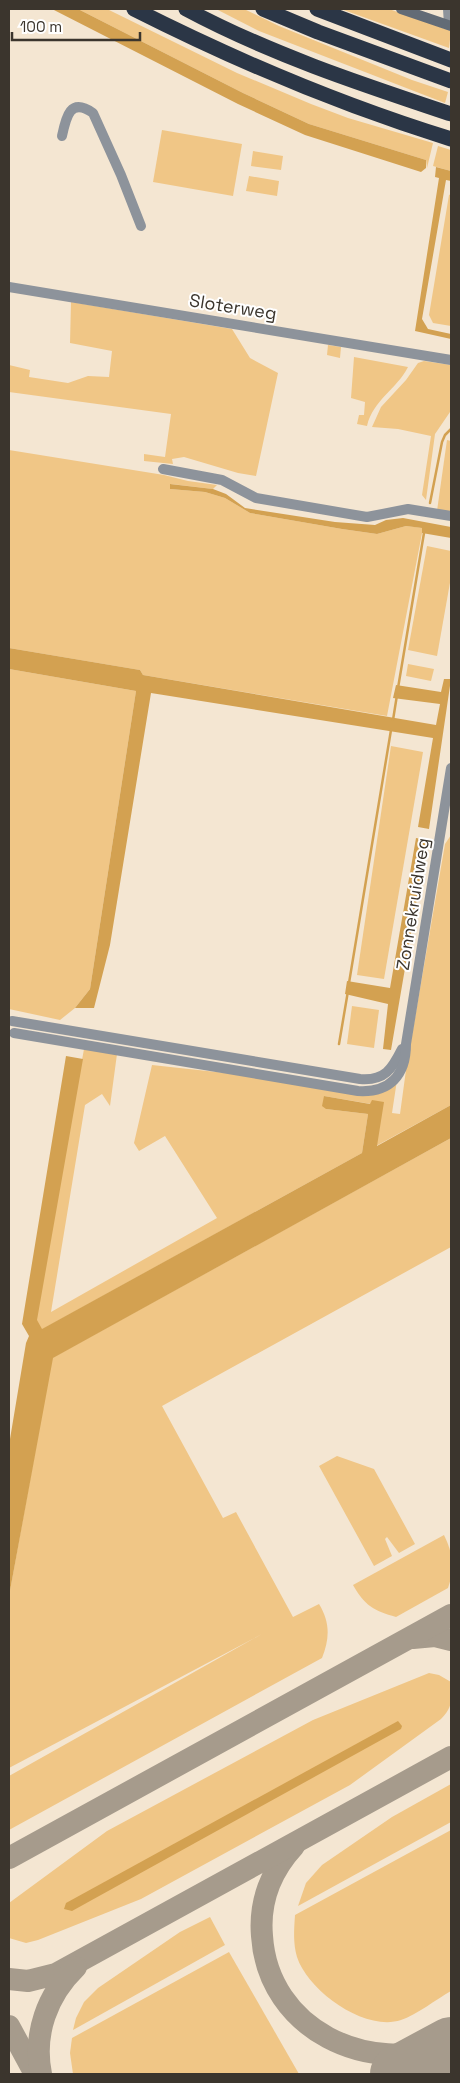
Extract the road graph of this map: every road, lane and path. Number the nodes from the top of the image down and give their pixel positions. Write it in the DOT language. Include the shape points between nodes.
graph roads {
  1 [pos="134,9"];
  2 [pos="186,9"];
  3 [pos="263,9"];
  4 [pos="317,9"];
  5 [pos="400,9"];
  6 [pos="448,9"];
  7 [pos="450,24"];
  8 [pos="451,60"];
  9 [pos="451,81"];
  10 [pos="451,114"];
  11 [pos="62,136"];
  12 [pos="451,139"];
  13 [pos="141,226"];
  14 [pos="9,287"];
  15 [pos="451,360"];
  16 [pos="163,469"];
  17 [pos="451,516"];
  18 [pos="451,768"];
  19 [pos="12,1022"];
  20 [pos="14,1033"];
  21 [pos="406,1044"];
  1 -- 12 [label="highway" via="276,76 346,104"];
  2 -- 10 [label="highway" via="340,76"];
  3 -- 9 [label="highway"];
  4 -- 8 [label="highway"];
  5 -- 7 [label="street"];
  6 -- 7 [label="street"];
  11 -- 13 [label="street" via="66,116 71,110 79,108 93,114"];
  14 -- 15 [label="street, Sloterweg"];
  16 -- 17 [label="street" via="222,480 256,498 348,514 377,516 408,509"];
  18 -- 21 [label="street, Zonnekruidweg"];
  19 -- 21 [label="street" via="370,1080 393,1068"];
  20 -- 21 [label="street, Zonnekruidweg" via="368,1092 389,1084 400,1073"];
}
